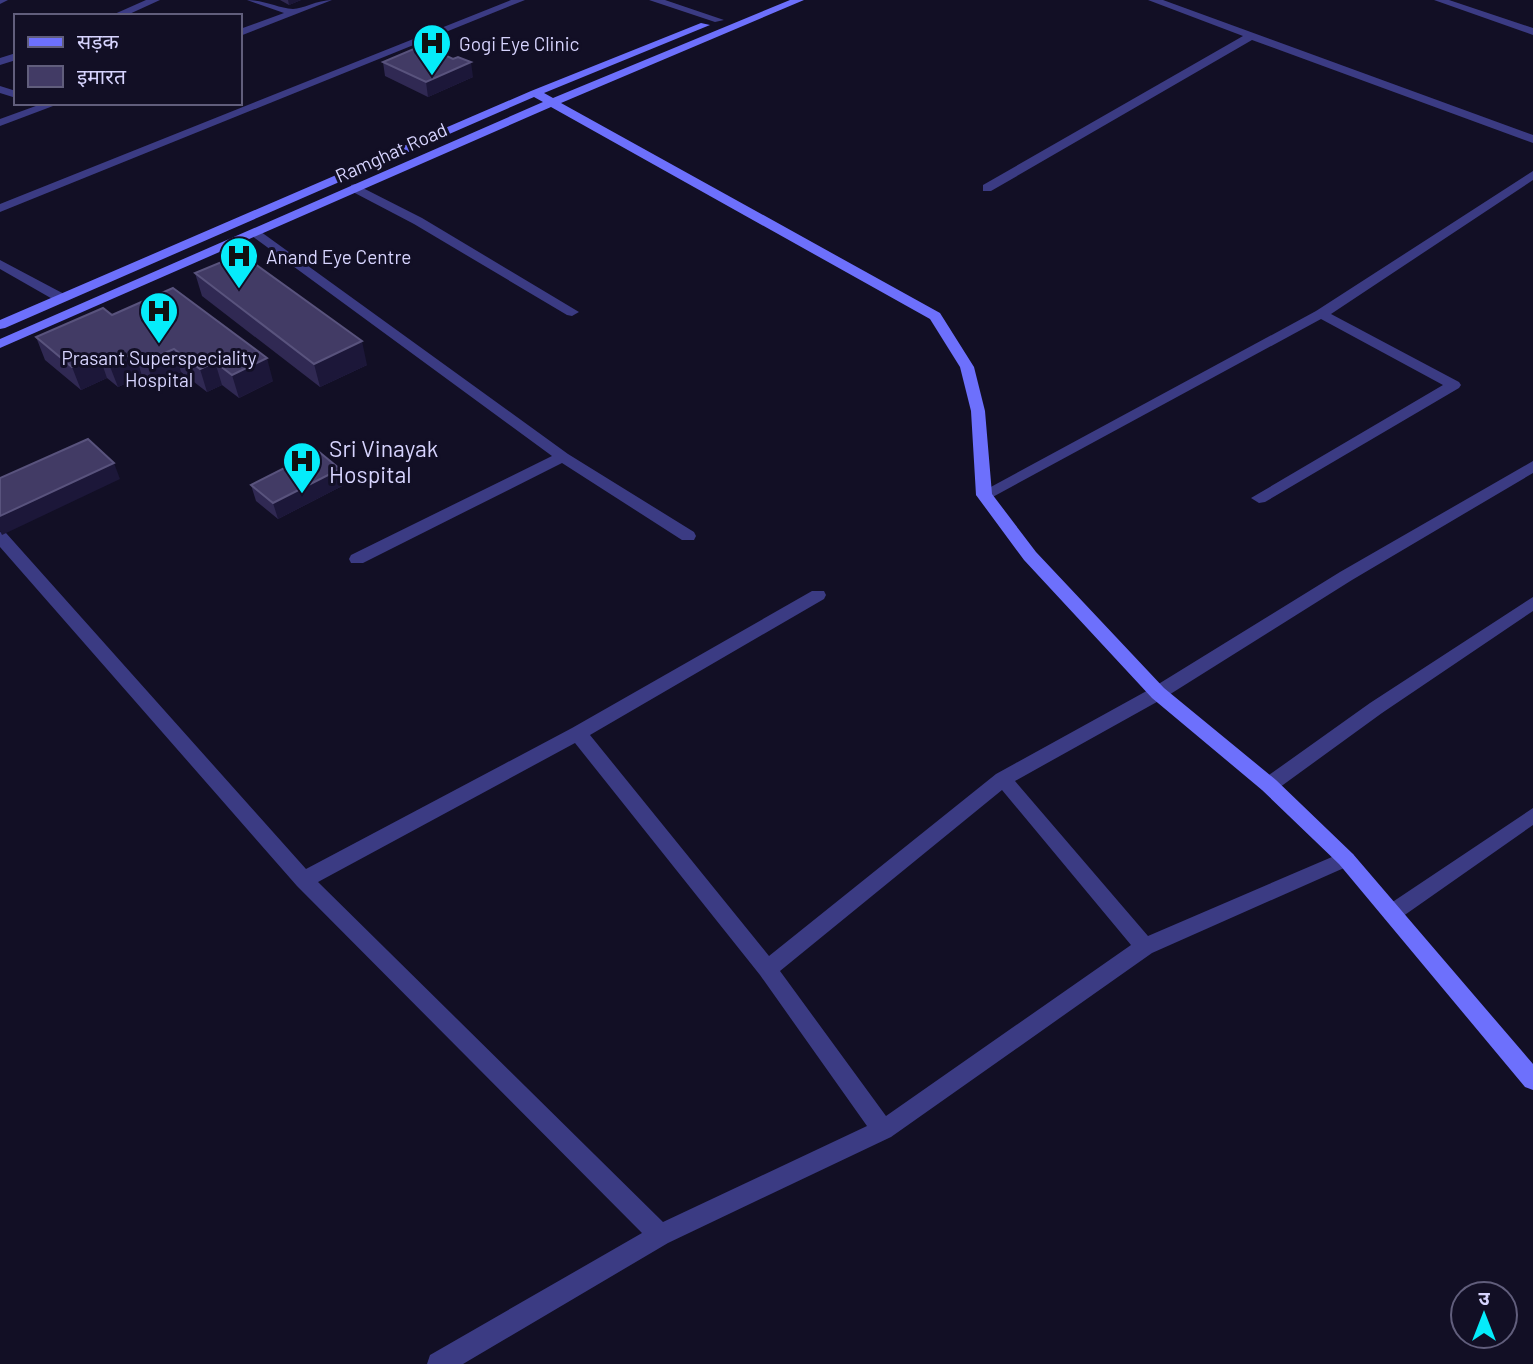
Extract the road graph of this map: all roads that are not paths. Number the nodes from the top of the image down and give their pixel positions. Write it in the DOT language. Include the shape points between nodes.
graph roads {
  1 [pos="155,0"];
  2 [pos="252,0"];
  3 [pos="327,0"];
  4 [pos="520,0"];
  5 [pos="654,0"];
  6 [pos="768,0"];
  7 [pos="799,0"];
  8 [pos="1153,0"];
  9 [pos="1439,0"];
  10 [pos="293,12"];
  11 [pos="121,14"];
  12 [pos="719,20"];
  13 [pos="242,32"];
  14 [pos="1533,32"];
  15 [pos="1253,35"];
  16 [pos="535,93"];
  17 [pos="553,102"];
  18 [pos="45,105"];
  19 [pos="0,123"];
  20 [pos="1533,139"];
  21 [pos="1533,175"];
  22 [pos="355,188"];
  23 [pos="987,188"];
  24 [pos="0,208"];
  25 [pos="257,233"];
  26 [pos="0,264"];
  27 [pos="61,298"];
  28 [pos="572,312"];
  29 [pos="1321,314"];
  30 [pos="0,325"];
  31 [pos="0,344"];
  32 [pos="563,457"];
  33 [pos="1533,466"];
  34 [pos="984,495"];
  35 [pos="1259,498"];
  36 [pos="688,536"];
  37 [pos="0,537"];
  38 [pos="357,559"];
  39 [pos="818,595"];
  40 [pos="1533,603"];
  41 [pos="1158,693"];
  42 [pos="578,733"];
  43 [pos="1003,779"];
  44 [pos="1269,785"];
  45 [pos="1533,815"];
  46 [pos="1346,859"];
  47 [pos="304,880"];
  48 [pos="1392,913"];
  49 [pos="1145,947"];
  50 [pos="768,969"];
  51 [pos="1533,1080"];
  52 [pos="883,1130"];
  53 [pos="660,1235"];
  54 [pos="439,1364"];
  1 -- 11 [label="street"];
  2 -- 10 [label="street"];
  3 -- 10 [label="street"];
  4 -- 24 [label="street"];
  5 -- 12 [label="street"];
  6 -- 12 [label="main road, Ramghat Road"];
  7 -- 17 [label="main road, Ramghat Road"];
  8 -- 15 [label="street"];
  9 -- 14 [label="street"];
  10 -- 13 [label="street"];
  12 -- 16 [label="main road, Ramghat Road"];
  15 -- 20 [label="street"];
  15 -- 23 [label="street"];
  16 -- 17 [label="main road"];
  16 -- 27 [label="main road, Ramghat Road"];
  17 -- 22 [label="main road, Ramghat Road"];
  17 -- 34 [label="main road" via="935,316 967,367 978,411"];
  18 -- 19 [label="street"];
  21 -- 29 [label="street"];
  22 -- 25 [label="main road, Ramghat Road"];
  22 -- 28 [label="street"];
  25 -- 31 [label="main road, Ramghat Road"];
  25 -- 32 [label="street"];
  26 -- 27 [label="street"];
  27 -- 30 [label="main road, Ramghat Road"];
  29 -- 34 [label="street"];
  29 -- 35 [label="street" via="1454,385"];
  32 -- 36 [label="street"];
  32 -- 38 [label="street"];
  33 -- 41 [label="street"];
  34 -- 41 [label="main road" via="1030,556"];
  37 -- 47 [label="street"];
  39 -- 42 [label="street"];
  40 -- 44 [label="street"];
  41 -- 43 [label="street"];
  41 -- 44 [label="main road"];
  42 -- 47 [label="street"];
  42 -- 50 [label="street"];
  43 -- 49 [label="street"];
  43 -- 50 [label="street"];
  44 -- 46 [label="main road"];
  45 -- 48 [label="street"];
  46 -- 48 [label="main road"];
  46 -- 49 [label="street"];
  47 -- 53 [label="street"];
  48 -- 51 [label="main road"];
  49 -- 52 [label="street"];
  50 -- 52 [label="street"];
  52 -- 53 [label="street"];
  53 -- 54 [label="street"];
}
